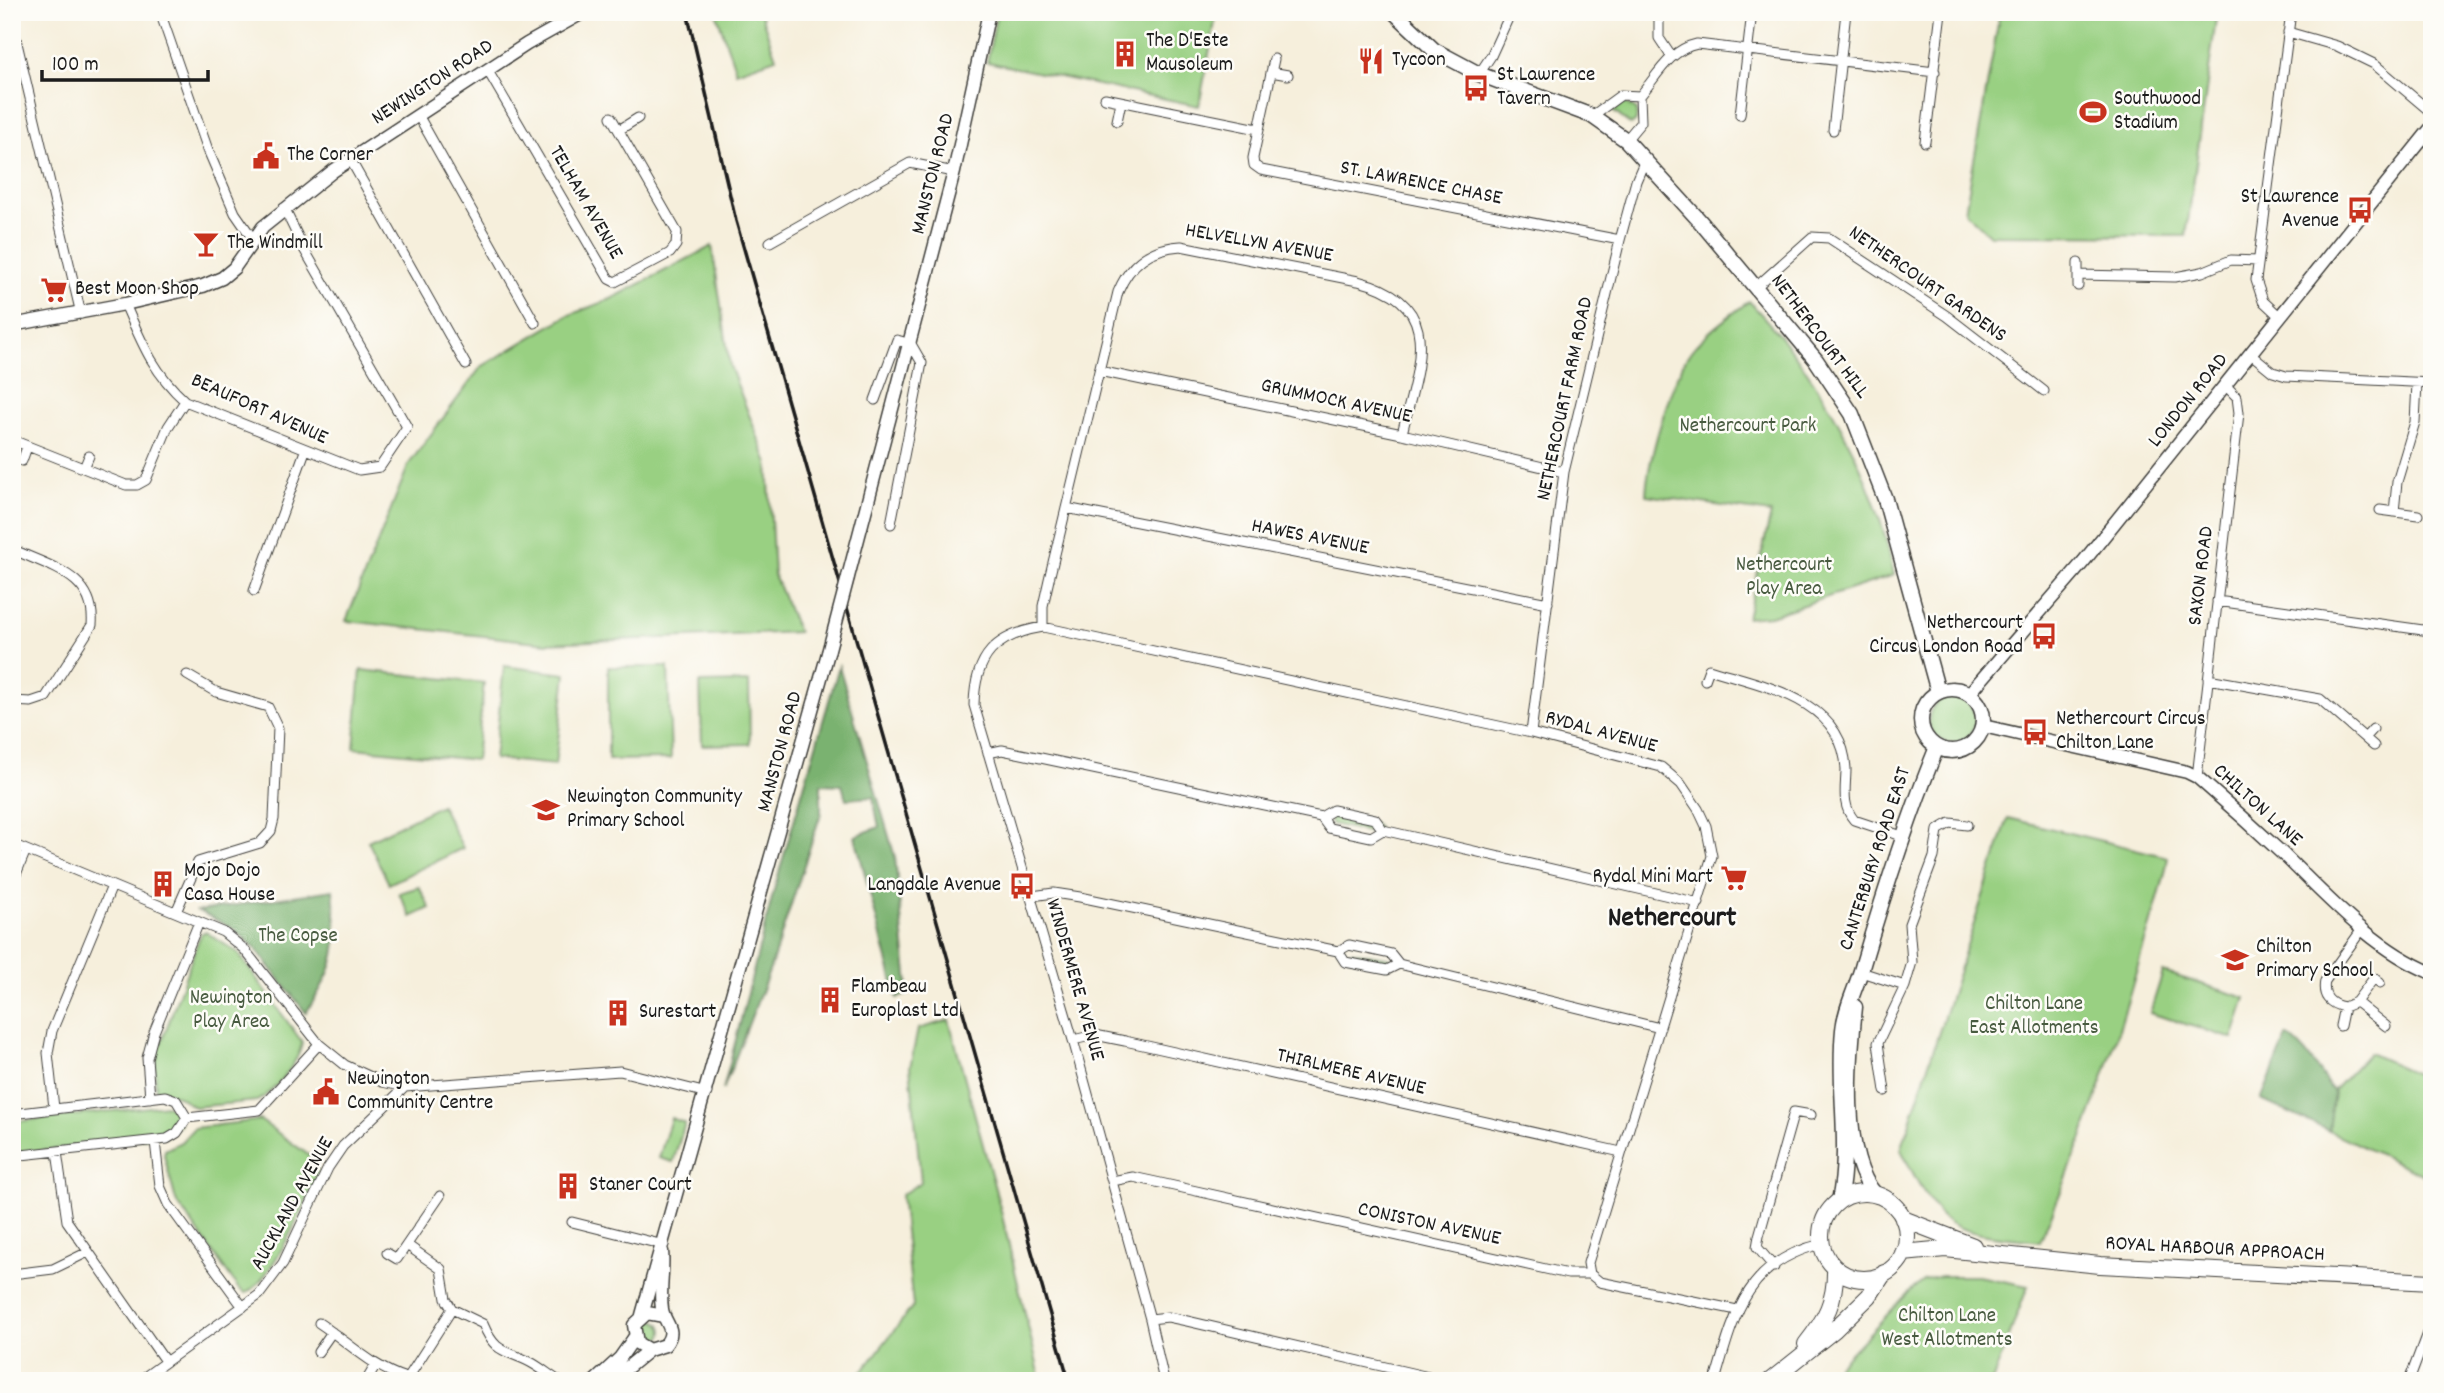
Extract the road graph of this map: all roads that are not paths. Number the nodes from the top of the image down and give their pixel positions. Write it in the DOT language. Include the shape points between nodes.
graph roads {
  1 [pos="160,12"];
  2 [pos="584,12"];
  3 [pos="989,12"];
  4 [pos="1394,12"];
  5 [pos="1511,12"];
  6 [pos="1659,12"];
  7 [pos="1752,12"];
  8 [pos="1846,12"];
  9 [pos="1941,12"];
  10 [pos="2291,12"];
  11 [pos="12,22"];
  12 [pos="2288,33"];
  13 [pos="1748,50"];
  14 [pos="1671,56"];
  15 [pos="1274,59"];
  16 [pos="1841,61"];
  17 [pos="488,71"];
  18 [pos="1271,72"];
  19 [pos="1935,72"];
  20 [pos="1479,74"];
  21 [pos="1288,75"];
  22 [pos="1640,96"];
  23 [pos="1105,98"];
  24 [pos="1121,102"];
  25 [pos="2432,113"];
  26 [pos="418,115"];
  27 [pos="1592,116"];
  28 [pos="1741,116"];
  29 [pos="611,117"];
  30 [pos="638,118"];
  31 [pos="1117,121"];
  32 [pos="2432,127"];
  33 [pos="1258,129"];
  34 [pos="619,130"];
  35 [pos="1833,130"];
  36 [pos="1626,140"];
  37 [pos="1926,142"];
  38 [pos="350,159"];
  39 [pos="1645,160"];
  40 [pos="954,172"];
  41 [pos="284,208"];
  42 [pos="253,239"];
  43 [pos="1620,240"];
  44 [pos="770,242"];
  45 [pos="2258,261"];
  46 [pos="2078,263"];
  47 [pos="2078,275"];
  48 [pos="1756,286"];
  49 [pos="2078,286"];
  50 [pos="125,304"];
  51 [pos="81,314"];
  52 [pos="2279,316"];
  53 [pos="536,323"];
  54 [pos="12,325"];
  55 [pos="911,344"];
  56 [pos="2251,354"];
  57 [pos="466,365"];
  58 [pos="1099,371"];
  59 [pos="2417,383"];
  60 [pos="2432,383"];
  61 [pos="2225,384"];
  62 [pos="2044,391"];
  63 [pos="875,400"];
  64 [pos="185,401"];
  65 [pos="1402,434"];
  66 [pos="15,441"];
  67 [pos="27,447"];
  68 [pos="305,451"];
  69 [pos="89,456"];
  70 [pos="22,461"];
  71 [pos="84,468"];
  72 [pos="1564,472"];
  73 [pos="1066,508"];
  74 [pos="2380,510"];
  75 [pos="2393,512"];
  76 [pos="2418,515"];
  77 [pos="891,524"];
  78 [pos="12,549"];
  79 [pos="254,591"];
  80 [pos="2217,601"];
  81 [pos="1548,603"];
  82 [pos="1043,627"];
  83 [pos="2430,631"];
  84 [pos="187,675"];
  85 [pos="1705,680"];
  86 [pos="2208,680"];
  87 [pos="1938,692"];
  88 [pos="1969,694"];
  89 [pos="12,701"];
  90 [pos="1983,726"];
  91 [pos="2372,729"];
  92 [pos="1531,733"];
  93 [pos="2365,737"];
  94 [pos="1937,747"];
  95 [pos="2374,747"];
  96 [pos="988,753"];
  97 [pos="2197,777"];
  98 [pos="1321,817"];
  99 [pos="1967,825"];
  100 [pos="1383,830"];
  101 [pos="1902,835"];
  102 [pos="12,844"];
  103 [pos="26,850"];
  104 [pos="12,884"];
  105 [pos="112,886"];
  106 [pos="1032,896"];
  107 [pos="1699,903"];
  108 [pos="176,912"];
  109 [pos="199,922"];
  110 [pos="2362,928"];
  111 [pos="1338,951"];
  112 [pos="1399,964"];
  113 [pos="2429,968"];
  114 [pos="1859,978"];
  115 [pos="2380,983"];
  116 [pos="1905,986"];
  117 [pos="2356,1002"];
  118 [pos="2344,1007"];
  119 [pos="2386,1026"];
  120 [pos="2340,1027"];
  121 [pos="1660,1028"];
  122 [pos="1073,1040"];
  123 [pos="318,1044"];
  124 [pos="405,1087"];
  125 [pos="1885,1091"];
  126 [pos="707,1093"];
  127 [pos="150,1097"];
  128 [pos="54,1108"];
  129 [pos="12,1114"];
  130 [pos="1811,1115"];
  131 [pos="187,1118"];
  132 [pos="155,1141"];
  133 [pos="57,1152"];
  134 [pos="1621,1153"];
  135 [pos="12,1156"];
  136 [pos="1112,1181"];
  137 [pos="1876,1195"];
  138 [pos="440,1196"];
  139 [pos="1839,1201"];
  140 [pos="1903,1219"];
  141 [pos="572,1222"];
  142 [pos="1822,1244"];
  143 [pos="407,1245"];
  144 [pos="663,1248"];
  145 [pos="89,1252"];
  146 [pos="387,1253"];
  147 [pos="1996,1253"];
  148 [pos="1903,1254"];
  149 [pos="1774,1266"];
  150 [pos="1835,1268"];
  151 [pos="1884,1273"];
  152 [pos="12,1274"];
  153 [pos="1590,1274"];
  154 [pos="2432,1282"];
  155 [pos="243,1307"];
  156 [pos="452,1309"];
  157 [pos="1737,1310"];
  158 [pos="642,1315"];
  159 [pos="664,1316"];
  160 [pos="1150,1319"];
  161 [pos="2432,1320"];
  162 [pos="319,1323"];
  163 [pos="332,1332"];
  164 [pos="634,1338"];
  165 [pos="649,1350"];
  166 [pos="318,1352"];
  167 [pos="1794,1359"];
  168 [pos="165,1361"];
  169 [pos="375,1366"];
  170 [pos="406,1380"];
  171 [pos="138,1381"];
  172 [pos="366,1381"];
  173 [pos="559,1381"];
  174 [pos="595,1381"];
  175 [pos="611,1381"];
  176 [pos="1164,1381"];
  177 [pos="1446,1381"];
  178 [pos="1715,1381"];
  179 [pos="1770,1381"];
  180 [pos="2409,1381"];
  1 -- 42 [label="street" via="208,150 235,213"];
  2 -- 17 [label="main road, NEWINGTON ROAD"];
  3 -- 40 [label="main road, MANSTON ROAD"];
  4 -- 20 [label="main road, NETHERCOURT HILL" via="1434,50"];
  5 -- 20 [label="street"];
  6 -- 14 [label="street" via="1659,38"];
  7 -- 13 [label="street"];
  8 -- 16 [label="street"];
  9 -- 19 [label="street"];
  10 -- 12 [label="street"];
  11 -- 51 [label="street"];
  12 -- 25 [label="street" via="2337,46 2374,64"];
  12 -- 45 [label="street"];
  13 -- 14 [label="street" via="1697,44 1682,47"];
  13 -- 16 [label="street"];
  13 -- 28 [label="street"];
  14 -- 22 [label="street"];
  15 -- 18 [label="street, ST. LAWRENCE CHASE"];
  16 -- 19 [label="street"];
  16 -- 35 [label="street"];
  17 -- 26 [label="main road, NEWINGTON ROAD"];
  17 -- 34 [label="street, TELHAM AVENUE" via="608,279 615,282 670,253 677,233"];
  18 -- 21 [label="street"];
  18 -- 33 [label="street, ST. LAWRENCE CHASE"];
  19 -- 37 [label="street"];
  20 -- 27 [label="main road, NETHERCOURT HILL"];
  22 -- 27 [label="street" via="1621,95"];
  22 -- 36 [label="street" via="1641,122"];
  23 -- 24 [label="street"];
  24 -- 31 [label="street"];
  24 -- 33 [label="street"];
  26 -- 38 [label="main road, NEWINGTON ROAD"];
  26 -- 53 [label="street"];
  27 -- 36 [label="main road, NETHERCOURT HILL"];
  29 -- 34 [label="street, TELHAM AVENUE"];
  30 -- 34 [label="street"];
  32 -- 52 [label="main road, LONDON ROAD"];
  33 -- 43 [label="street, ST. LAWRENCE CHASE" via="1252,158 1261,170"];
  36 -- 39 [label="main road, NETHERCOURT HILL"];
  38 -- 41 [label="main road, NEWINGTON ROAD"];
  38 -- 57 [label="street"];
  39 -- 43 [label="street, NETHERCOURT FARM ROAD"];
  39 -- 48 [label="main road, NETHERCOURT HILL"];
  40 -- 44 [label="street" via="910,163"];
  40 -- 55 [label="main road, MANSTON ROAD"];
  41 -- 42 [label="main road, NEWINGTON ROAD"];
  41 -- 68 [label="street, BEAUFORT AVENUE" via="407,427 386,463 373,471"];
  42 -- 50 [label="main road, NEWINGTON ROAD" via="222,278"];
  43 -- 72 [label="street, NETHERCOURT FARM ROAD"];
  45 -- 47 [label="street" via="2231,260 2175,277"];
  45 -- 52 [label="street" via="2259,291"];
  46 -- 47 [label="street"];
  47 -- 49 [label="street"];
  48 -- 62 [label="street, NETHERCOURT GARDENS" via="1812,237 1829,238 1947,316"];
  48 -- 87 [label="main road, NETHERCOURT HILL" via="1816,360 1852,414 1902,551"];
  50 -- 51 [label="main road, NEWINGTON ROAD"];
  50 -- 64 [label="street, BEAUFORT AVENUE" via="145,352 163,381"];
  51 -- 54 [label="main road, NEWINGTON ROAD"];
  52 -- 56 [label="main road, LONDON ROAD"];
  55 -- 63 [label="street" via="897,340"];
  55 -- 77 [label="street, MANSTON ROAD" via="922,363"];
  55 -- 126 [label="main road, MANSTON ROAD, bridge"];
  56 -- 59 [label="street" via="2273,372 2286,376"];
  56 -- 61 [label="main road, LONDON ROAD"];
  58 -- 65 [label="street, GRUMMOCK AVENUE"];
  58 -- 65 [label="street, HELVELLYN AVENUE" via="1125,275 1150,253 1165,247 1181,246 1358,281 1399,297 1412,312 1420,336"];
  58 -- 73 [label="street, HELVELLYN AVENUE"];
  59 -- 60 [label="street"];
  59 -- 75 [label="street" via="2415,422"];
  61 -- 80 [label="street, SAXON ROAD" via="2237,397 2239,413"];
  61 -- 88 [label="main road, LONDON ROAD" via="2084,561"];
  64 -- 68 [label="street, BEAUFORT AVENUE"];
  64 -- 71 [label="street" via="168,427 146,480 126,485"];
  65 -- 72 [label="street, GRUMMOCK AVENUE"];
  66 -- 67 [label="street"];
  67 -- 70 [label="street"];
  67 -- 71 [label="street"];
  68 -- 79 [label="street"];
  69 -- 71 [label="street"];
  72 -- 81 [label="street, NETHERCOURT FARM ROAD"];
  73 -- 81 [label="street, HAWES AVENUE"];
  73 -- 82 [label="street, HELVELLYN AVENUE" via="1043,606"];
  74 -- 75 [label="street"];
  75 -- 76 [label="street"];
  78 -- 89 [label="street" via="74,578 88,593 93,613 92,625 46,697"];
  80 -- 83 [label="street"];
  80 -- 86 [label="street, SAXON ROAD"];
  81 -- 92 [label="street, NETHERCOURT FARM ROAD"];
  82 -- 92 [label="street, RYDAL AVENUE"];
  82 -- 96 [label="street, WINDERMERE AVENUE" via="1009,635 987,654 979,670 974,705"];
  84 -- 108 [label="street" via="216,692 268,707 278,727 276,782 268,836 260,843 198,862"];
  85 -- 101 [label="street" via="1710,669 1787,694 1819,712 1843,750 1849,815"];
  86 -- 93 [label="street" via="2320,698"];
  86 -- 97 [label="street, SAXON ROAD"];
  87 -- 88 [label="main road" via="1954,688"];
  87 -- 94 [label="main road" via="1928,700 1921,717 1926,736"];
  88 -- 90 [label="main road" via="1981,708"];
  90 -- 94 [label="main road" via="1972,744 1962,749"];
  90 -- 97 [label="main road, CHILTON LANE"];
  91 -- 93 [label="street"];
  92 -- 107 [label="street, RYDAL AVENUE" via="1639,759 1661,767 1681,784 1698,809 1712,848"];
  93 -- 95 [label="street"];
  94 -- 101 [label="main road, CANTERBURY ROAD EAST"];
  96 -- 98 [label="street" via="1002,750"];
  96 -- 106 [label="street, WINDERMERE AVENUE"];
  97 -- 110 [label="main road, CHILTON LANE"];
  98 -- 100 [label="street" via="1334,810 1375,819"];
  98 -- 100 [label="street" via="1329,828 1371,837"];
  99 -- 116 [label="street" via="1950,823 1938,830 1934,858 1909,924 1912,962"];
  100 -- 107 [label="street"];
  101 -- 114 [label="main road, CANTERBURY ROAD EAST"];
  102 -- 103 [label="street"];
  103 -- 104 [label="street"];
  103 -- 105 [label="street"];
  105 -- 108 [label="street"];
  105 -- 128 [label="street" via="52,1031 48,1053"];
  106 -- 111 [label="street" via="1080,897"];
  106 -- 122 [label="street, WINDERMERE AVENUE"];
  107 -- 121 [label="street, RYDAL AVENUE"];
  108 -- 109 [label="street"];
  109 -- 123 [label="street" via="223,932 244,949"];
  109 -- 127 [label="street" via="153,1032 147,1058"];
  110 -- 113 [label="main road, CHILTON LANE"];
  110 -- 118 [label="street" via="2325,981 2328,999"];
  111 -- 112 [label="street" via="1349,945 1380,951 1391,954"];
  111 -- 112 [label="street" via="1345,962 1387,970"];
  112 -- 121 [label="street"];
  114 -- 116 [label="street"];
  114 -- 137 [label="main road, CANTERBURY ROAD EAST" via="1850,1075 1855,1144 1866,1184"];
  114 -- 139 [label="main road, CANTERBURY ROAD EAST" via="1843,1029 1840,1072 1845,1174"];
  115 -- 117 [label="street" via="2374,978"];
  116 -- 125 [label="street" via="1878,1043"];
  117 -- 118 [label="street"];
  117 -- 119 [label="street"];
  118 -- 120 [label="street"];
  121 -- 134 [label="street, RYDAL AVENUE"];
  122 -- 134 [label="street, THIRLMERE AVENUE" via="1095,1035 1115,1039"];
  122 -- 136 [label="street, WINDERMERE AVENUE"];
  123 -- 124 [label="street" via="366,1076"];
  123 -- 131 [label="street" via="259,1110"];
  124 -- 126 [label="street" via="620,1071"];
  124 -- 155 [label="street, AUCKLAND AVENUE" via="343,1146 283,1263 259,1295"];
  126 -- 144 [label="main road, MANSTON ROAD"];
  127 -- 128 [label="street"];
  127 -- 131 [label="street" via="176,1100"];
  128 -- 129 [label="street"];
  130 -- 149 [label="street" via="1794,1112 1759,1236 1757,1247"];
  131 -- 132 [label="street" via="177,1133"];
  132 -- 133 [label="street"];
  132 -- 155 [label="street" via="160,1186 168,1204"];
  133 -- 135 [label="street"];
  133 -- 145 [label="street" via="67,1221"];
  134 -- 153 [label="street, RYDAL AVENUE" via="1588,1263"];
  136 -- 153 [label="street, CONISTON AVENUE" via="1133,1177 1568,1274"];
  136 -- 160 [label="street, WINDERMERE AVENUE"];
  137 -- 139 [label="highway" via="1863,1193"];
  137 -- 140 [label="highway" via="1893,1205"];
  138 -- 143 [label="street"];
  139 -- 142 [label="highway" via="1824,1220"];
  140 -- 147 [label="highway, ROYAL HARBOUR APPROACH"];
  140 -- 148 [label="highway"];
  141 -- 144 [label="street"];
  142 -- 149 [label="street" via="1794,1251"];
  142 -- 150 [label="highway"];
  143 -- 146 [label="street" via="397,1259"];
  143 -- 156 [label="street" via="441,1269"];
  144 -- 158 [label="main road, MANSTON ROAD"];
  144 -- 159 [label="main road, MANSTON ROAD"];
  145 -- 152 [label="street" via="53,1269"];
  145 -- 168 [label="street"];
  147 -- 148 [label="highway, ROYAL HARBOUR APPROACH" via="1928,1249"];
  147 -- 154 [label="highway, ROYAL HARBOUR APPROACH" via="2100,1265"];
  148 -- 151 [label="highway"];
  149 -- 157 [label="street" via="1755,1281"];
  150 -- 151 [label="highway" via="1854,1278"];
  150 -- 167 [label="highway" via="1836,1292 1829,1313"];
  151 -- 167 [label="highway" via="1869,1296 1834,1331"];
  153 -- 157 [label="street, CONISTON AVENUE" via="1600,1282"];
  155 -- 168 [label="street, AUCKLAND AVENUE"];
  156 -- 170 [label="street"];
  156 -- 173 [label="street" via="483,1324 490,1341 513,1357"];
  157 -- 178 [label="street"];
  158 -- 159 [label="main road"];
  158 -- 164 [label="main road, MANSTON ROAD" via="634,1325"];
  159 -- 165 [label="main road, MANSTON ROAD" via="671,1326 669,1341"];
  160 -- 176 [label="street, WINDERMERE AVENUE"];
  160 -- 177 [label="street" via="1168,1317"];
  161 -- 180 [label="street"];
  162 -- 163 [label="street"];
  163 -- 166 [label="street"];
  163 -- 169 [label="street"];
  164 -- 165 [label="main road"];
  164 -- 174 [label="main road, MANSTON ROAD"];
  165 -- 175 [label="main road, MANSTON ROAD"];
  167 -- 179 [label="highway"];
  168 -- 171 [label="street, AUCKLAND AVENUE"];
  169 -- 170 [label="street"];
  169 -- 172 [label="street"];
}
